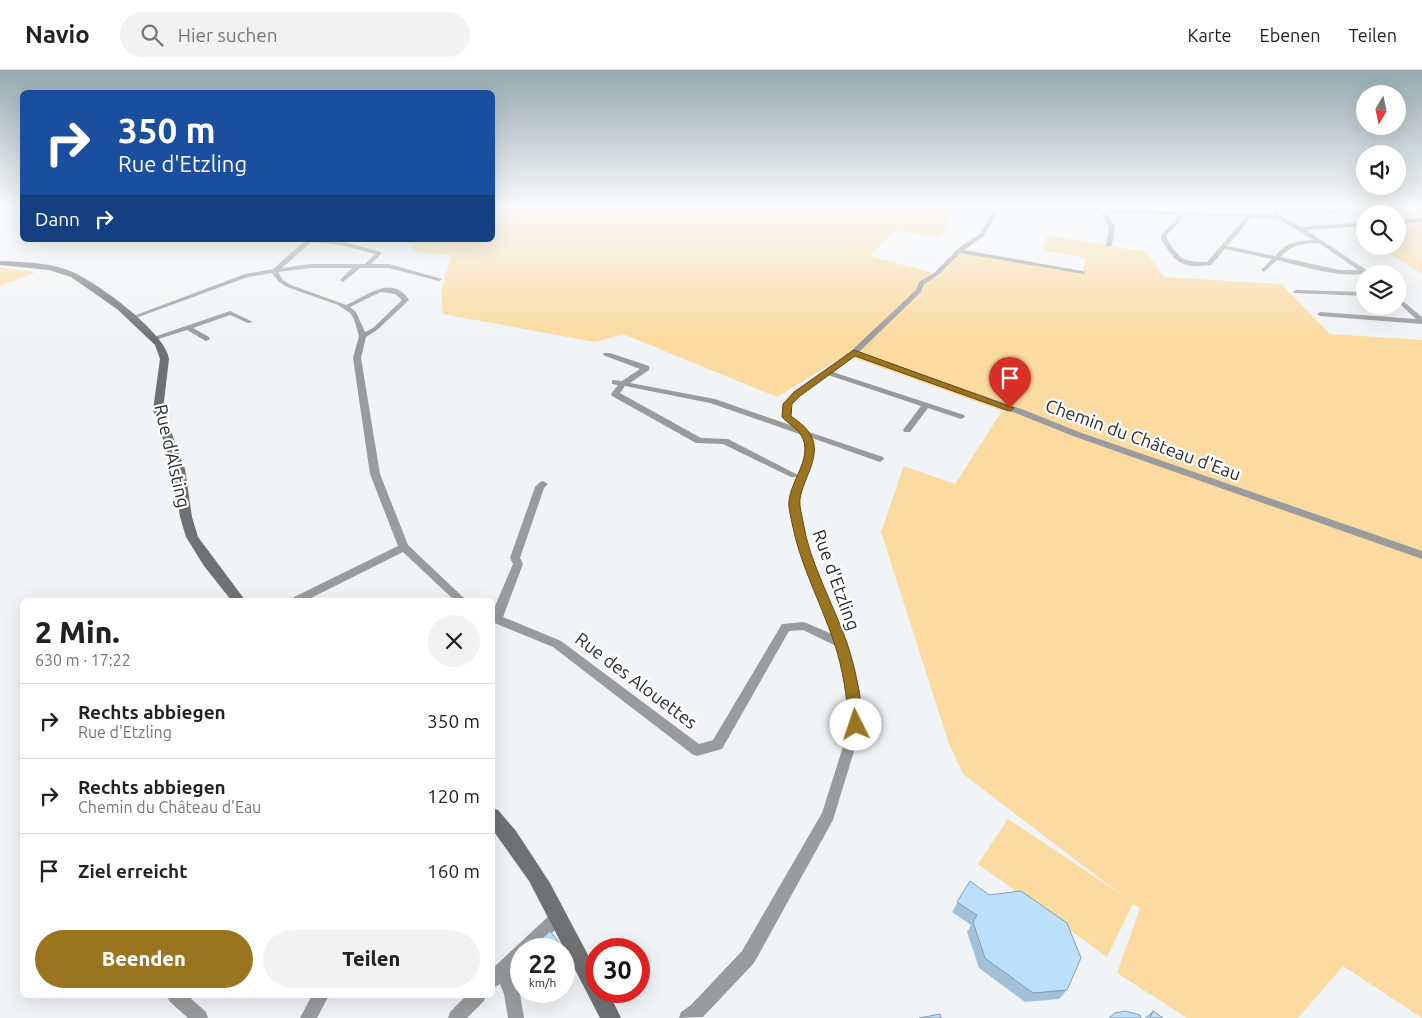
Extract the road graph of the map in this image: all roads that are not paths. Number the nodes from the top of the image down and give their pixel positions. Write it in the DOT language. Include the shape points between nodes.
graph roads {
  1 [pos="298,250"];
  2 [pos="369,250"];
  3 [pos="1170,250"];
  4 [pos="1221,250"];
  5 [pos="1239,250"];
  6 [pos="1283,250"];
  7 [pos="1334,250"];
  8 [pos="960,251"];
  9 [pos="1275,258"];
  10 [pos="0,263"];
  11 [pos="360,265"];
  12 [pos="368,265"];
  13 [pos="1356,266"];
  14 [pos="1264,270"];
  15 [pos="274,272"];
  16 [pos="1082,273"];
  17 [pos="1356,273"];
  18 [pos="439,279"];
  19 [pos="343,280"];
  20 [pos="1296,292"];
  21 [pos="1356,294"];
  22 [pos="345,307"];
  23 [pos="1406,307"];
  24 [pos="1320,314"];
  25 [pos="131,318"];
  26 [pos="250,322"];
  27 [pos="1422,322"];
  28 [pos="187,328"];
  29 [pos="363,336"];
  30 [pos="155,338"];
  31 [pos="206,339"];
  32 [pos="854,353"];
  33 [pos="607,355"];
  34 [pos="827,372"];
  35 [pos="619,383"];
  36 [pos="926,405"];
  37 [pos="961,417"];
  38 [pos="907,430"];
  39 [pos="804,432"];
  40 [pos="880,459"];
  41 [pos="794,475"];
  42 [pos="543,484"];
  43 [pos="404,547"];
  44 [pos="1422,555"];
  45 [pos="236,598"];
  46 [pos="302,598"];
  47 [pos="459,598"];
  48 [pos="495,618"];
  49 [pos="841,643"];
  50 [pos="496,826"];
  51 [pos="558,917"];
  52 [pos="536,938"];
  53 [pos="510,963"];
  54 [pos="585,968"];
  55 [pos="498,975"];
  56 [pos="178,998"];
  57 [pos="319,998"];
  58 [pos="475,998"];
  59 [pos="603,1003"];
  60 [pos="200,1018"];
  61 [pos="308,1018"];
  62 [pos="456,1018"];
  63 [pos="516,1018"];
  64 [pos="611,1018"];
  65 [pos="687,1018"];
  1 -- 15 [label="street"];
  2 -- 12 [label="street" via="379,253"];
  3 -- 4 [label="street" via="1176,260 1184,264 1209,264"];
  5 -- 9 [label="street"];
  6 -- 9 [label="street"];
  7 -- 13 [label="street"];
  8 -- 16 [label="street"];
  8 -- 32 [label="street" via="936,274 921,283 919,291"];
  9 -- 14 [label="street"];
  9 -- 17 [label="street"];
  10 -- 25 [label="main road, Rue d'Alsting" via="51,268 78,277"];
  11 -- 12 [label="street"];
  11 -- 15 [label="street" via="310,266"];
  11 -- 19 [label="street"];
  12 -- 18 [label="street" via="410,270"];
  15 -- 22 [label="street" via="289,286"];
  15 -- 25 [label="street" via="247,275"];
  20 -- 21 [label="street"];
  22 -- 29 [label="street" via="353,312"];
  22 -- 29 [label="street" via="380,288 405,297 406,300 375,329"];
  23 -- 27 [label="street"];
  24 -- 27 [label="street"];
  25 -- 30 [label="main road, Rue d'Alsting"];
  26 -- 28 [label="street" via="230,313"];
  28 -- 30 [label="street"];
  28 -- 31 [label="street"];
  29 -- 43 [label="street" via="357,358 375,474"];
  30 -- 45 [label="main road, Rue d'Alsting" via="164,357 158,410 179,469 192,537"];
  32 -- 34 [label="street"];
  32 -- 44 [label="street, Chemin du Château d'Eau"];
  33 -- 35 [label="street" via="646,368"];
  34 -- 36 [label="street"];
  34 -- 39 [label="street" via="788,404 786,417"];
  35 -- 39 [label="street" via="712,401"];
  35 -- 41 [label="street" via="615,394 699,441 725,441"];
  36 -- 37 [label="street"];
  36 -- 38 [label="street"];
  39 -- 40 [label="street"];
  39 -- 49 [label="street, Rue d'Etzling" via="809,443 808,464 794,501 798,524 803,547"];
  42 -- 48 [label="street" via="515,558 518,564"];
  43 -- 46 [label="street"];
  43 -- 47 [label="street"];
  48 -- 49 [label="street, Rue des Alouettes" via="557,644 697,750 716,745 786,627 804,626"];
  49 -- 65 [label="street, Rue d'Etzling" via="854,692 856,725 828,816 748,957"];
  50 -- 51 [label="main road" via="520,851"];
  51 -- 52 [label="street"];
  51 -- 54 [label="main road"];
  53 -- 55 [label="street"];
  55 -- 63 [label="street" via="512,994"];
  56 -- 60 [label="street"];
  57 -- 61 [label="street"];
  58 -- 62 [label="street"];
  59 -- 64 [label="main road"];
}
